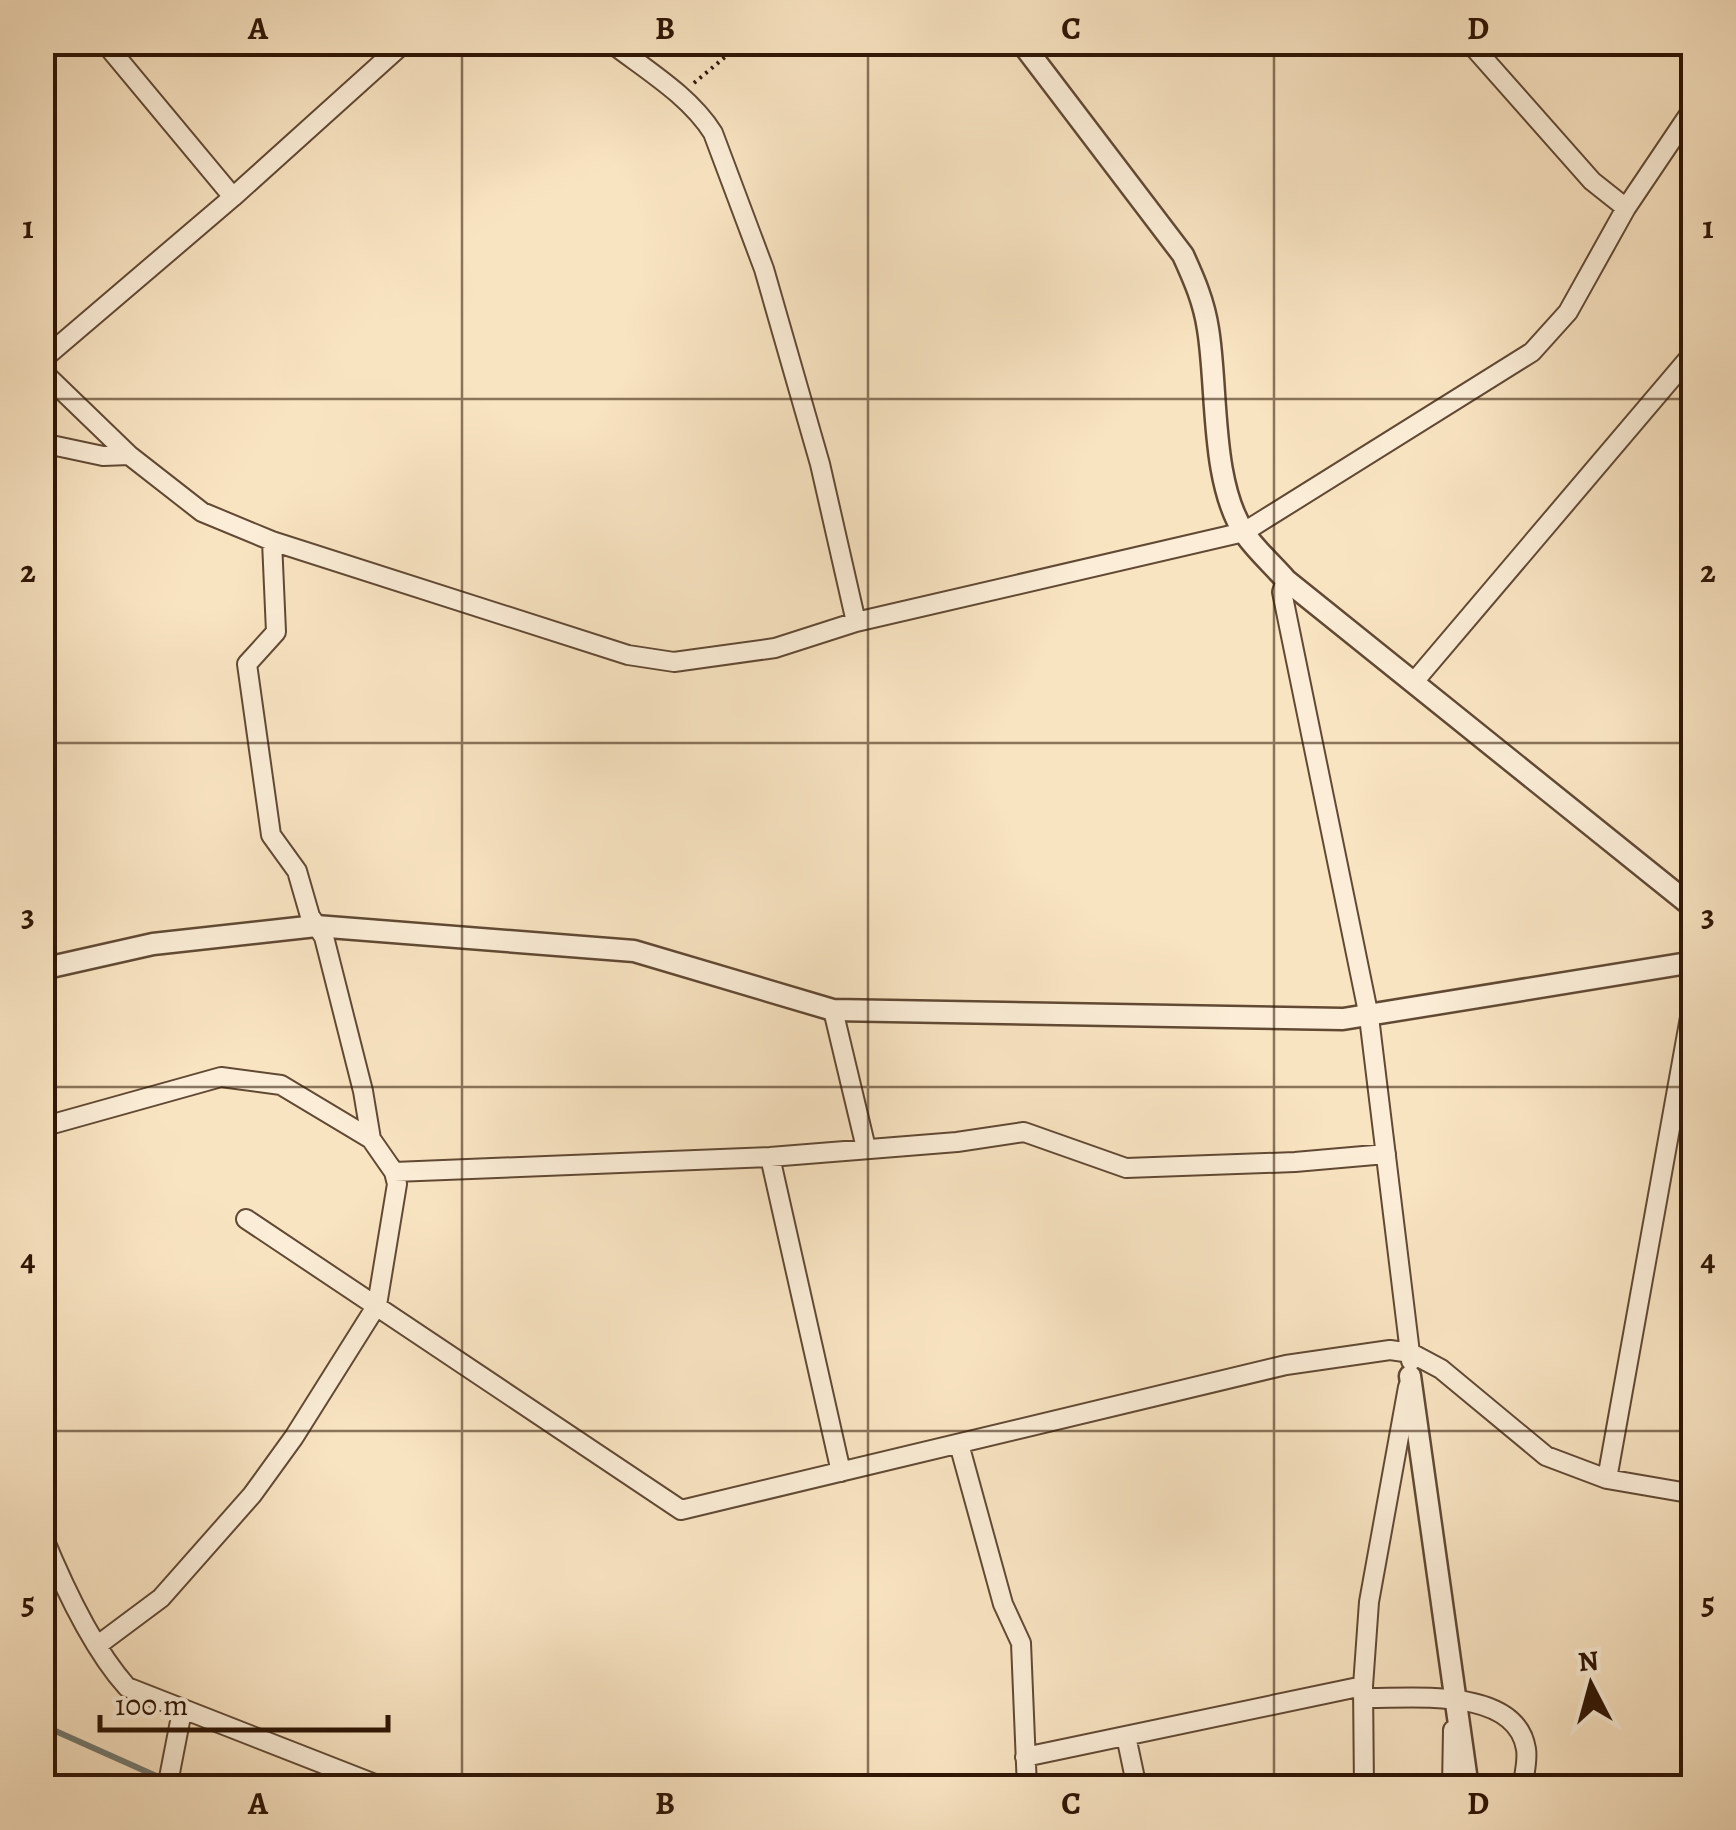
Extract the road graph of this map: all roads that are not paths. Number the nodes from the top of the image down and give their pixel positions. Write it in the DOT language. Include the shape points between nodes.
graph roads {
  1 [pos="104,42"];
  2 [pos="406,42"];
  3 [pos="610,42"];
  4 [pos="1021,42"];
  5 [pos="1469,42"];
  6 [pos="1694,107"];
  7 [pos="233,197"];
  8 [pos="1626,208"];
  9 [pos="1694,352"];
  10 [pos="42,360"];
  11 [pos="42,371"];
  12 [pos="42,443"];
  13 [pos="129,456"];
  14 [pos="1244,532"];
  15 [pos="272,541"];
  16 [pos="1286,580"];
  17 [pos="856,622"];
  18 [pos="1413,683"];
  19 [pos="1694,908"];
  20 [pos="316,926"];
  21 [pos="1694,962"];
  22 [pos="42,968"];
  23 [pos="1694,995"];
  24 [pos="832,1010"];
  25 [pos="1369,1017"];
  26 [pos="42,1127"];
  27 [pos="371,1139"];
  28 [pos="866,1148"];
  29 [pos="1386,1154"];
  30 [pos="770,1157"];
  31 [pos="394,1172"];
  32 [pos="246,1219"];
  33 [pos="377,1305"];
  34 [pos="1411,1353"];
  35 [pos="1410,1376"];
  36 [pos="959,1444"];
  37 [pos="842,1472"];
  38 [pos="1607,1479"];
  39 [pos="1694,1494"];
  40 [pos="42,1534"];
  41 [pos="98,1646"];
  42 [pos="1364,1692"];
  43 [pos="1454,1700"];
  44 [pos="182,1711"];
  45 [pos="1126,1736"];
  46 [pos="1025,1756"];
  47 [pos="168,1788"];
  48 [pos="384,1788"];
  49 [pos="1028,1788"];
  50 [pos="1137,1788"];
  51 [pos="1364,1788"];
  52 [pos="1452,1788"];
  53 [pos="1468,1788"];
  54 [pos="1522,1788"];
  1 -- 7 [label="street"];
  2 -- 7 [label="street"];
  3 -- 17 [label="street" via="702,116 713,134 764,269 820,464"];
  4 -- 14 [label="street" via="1183,255 1198,287 1222,464"];
  5 -- 8 [label="street" via="1592,181"];
  6 -- 8 [label="street"];
  7 -- 10 [label="street"];
  8 -- 14 [label="street" via="1568,312 1532,352"];
  9 -- 18 [label="street"];
  11 -- 13 [label="street"];
  12 -- 13 [label="street"];
  13 -- 15 [label="street" via="202,512"];
  14 -- 16 [label="street"];
  14 -- 17 [label="street"];
  15 -- 17 [label="street" via="628,655 674,662 775,648"];
  15 -- 20 [label="street" via="276,632 247,664 271,835 297,872"];
  16 -- 18 [label="street"];
  16 -- 25 [label="street" via="1282,592 1298,678"];
  18 -- 19 [label="street"];
  20 -- 22 [label="street" via="153,944"];
  20 -- 24 [label="street" via="634,950"];
  20 -- 27 [label="street" via="329,956"];
  21 -- 25 [label="street"];
  23 -- 38 [label="street"];
  24 -- 25 [label="street"];
  24 -- 28 [label="street"];
  25 -- 29 [label="street"];
  26 -- 27 [label="street" via="221,1076 281,1085"];
  27 -- 31 [label="street"];
  28 -- 29 [label="street" via="1024,1132 1126,1168"];
  28 -- 30 [label="street"];
  29 -- 34 [label="street"];
  30 -- 31 [label="street"];
  30 -- 37 [label="street"];
  31 -- 33 [label="street"];
  32 -- 33 [label="street"];
  33 -- 37 [label="street" via="681,1510"];
  33 -- 41 [label="street" via="252,1496 161,1598"];
  34 -- 35 [label="street"];
  34 -- 36 [label="street" via="1286,1364"];
  34 -- 38 [label="street" via="1441,1369 1546,1456"];
  35 -- 42 [label="street" via="1369,1602"];
  35 -- 43 [label="street"];
  36 -- 37 [label="street"];
  36 -- 46 [label="street" via="1002,1604 1020,1643"];
  38 -- 39 [label="street"];
  40 -- 41 [label="street"];
  41 -- 44 [label="street" via="127,1687"];
  42 -- 43 [label="street"];
  42 -- 45 [label="street"];
  42 -- 51 [label="street"];
  43 -- 52 [label="street"];
  43 -- 53 [label="street"];
  43 -- 54 [label="street" via="1490,1706 1517,1723 1527,1751"];
  44 -- 47 [label="street"];
  44 -- 48 [label="street"];
  45 -- 46 [label="street"];
  45 -- 50 [label="street"];
  46 -- 49 [label="street"];
}
